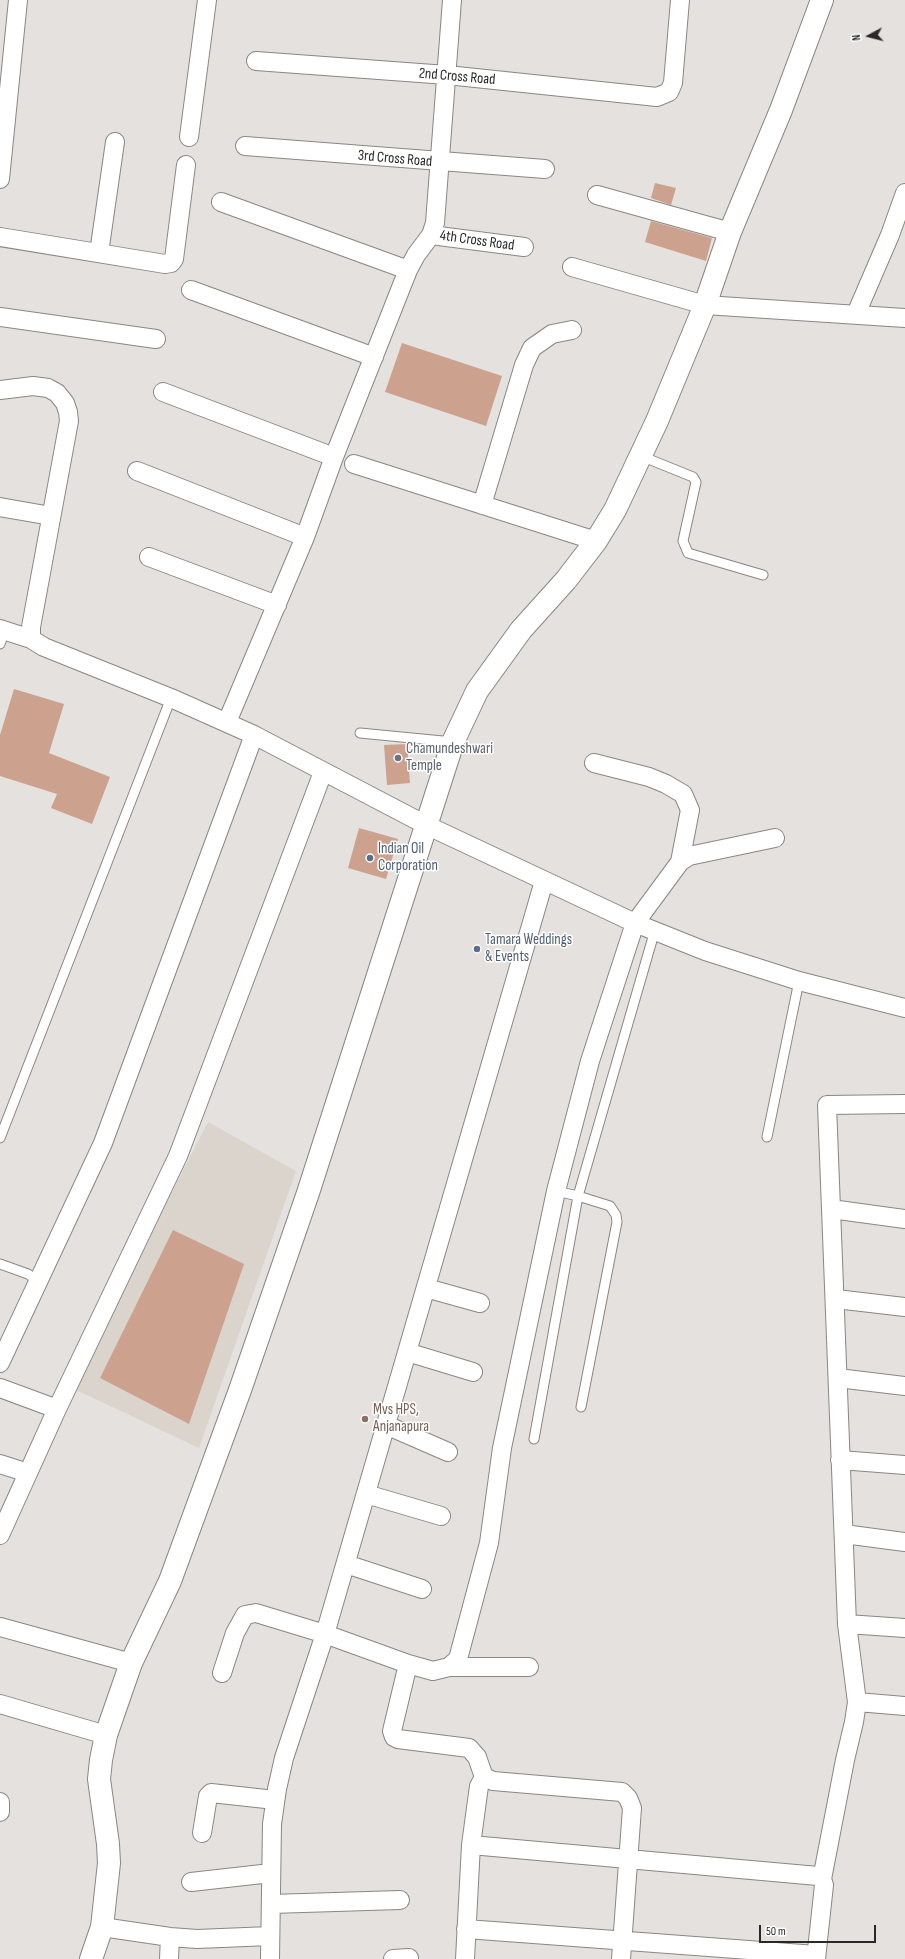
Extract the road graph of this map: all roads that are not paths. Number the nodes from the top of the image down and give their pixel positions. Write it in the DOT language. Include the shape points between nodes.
graph roads {
  1 [pos="18,0"];
  2 [pos="207,0"];
  3 [pos="452,0"];
  4 [pos="680,0"];
  5 [pos="822,0"];
  6 [pos="256,61"];
  7 [pos="447,75"];
  8 [pos="4,108"];
  9 [pos="188,137"];
  10 [pos="115,142"];
  11 [pos="246,146"];
  12 [pos="440,162"];
  13 [pos="186,165"];
  14 [pos="545,170"];
  15 [pos="0,179"];
  16 [pos="905,193"];
  17 [pos="597,195"];
  18 [pos="221,202"];
  19 [pos="730,232"];
  20 [pos="431,234"];
  21 [pos="897,236"];
  22 [pos="0,237"];
  23 [pos="524,248"];
  24 [pos="98,253"];
  25 [pos="572,267"];
  26 [pos="408,270"];
  27 [pos="191,290"];
  28 [pos="705,304"];
  29 [pos="856,314"];
  30 [pos="0,317"];
  31 [pos="905,318"];
  32 [pos="572,330"];
  33 [pos="156,340"];
  34 [pos="374,357"];
  35 [pos="0,390"];
  36 [pos="163,392"];
  37 [pos="641,456"];
  38 [pos="334,457"];
  39 [pos="354,464"];
  40 [pos="137,472"];
  41 [pos="482,505"];
  42 [pos="0,507"];
  43 [pos="51,516"];
  44 [pos="305,537"];
  45 [pos="596,541"];
  46 [pos="149,557"];
  47 [pos="763,575"];
  48 [pos="277,605"];
  49 [pos="2,634"];
  50 [pos="31,639"];
  51 [pos="171,698"];
  52 [pos="227,722"];
  53 [pos="360,733"];
  54 [pos="254,735"];
  55 [pos="453,742"];
  56 [pos="594,763"];
  57 [pos="322,772"];
  58 [pos="426,825"];
  59 [pos="775,838"];
  60 [pos="680,862"];
  61 [pos="544,881"];
  62 [pos="635,923"];
  63 [pos="655,930"];
  64 [pos="799,981"];
  65 [pos="905,1008"];
  66 [pos="905,1104"];
  67 [pos="767,1137"];
  68 [pos="0,1138"];
  69 [pos="556,1191"];
  70 [pos="578,1196"];
  71 [pos="831,1209"];
  72 [pos="905,1219"];
  73 [pos="0,1264"];
  74 [pos="38,1281"];
  75 [pos="426,1288"];
  76 [pos="836,1299"];
  77 [pos="480,1303"];
  78 [pos="905,1307"];
  79 [pos="407,1352"];
  80 [pos="0,1363"];
  81 [pos="473,1372"];
  82 [pos="838,1378"];
  83 [pos="905,1386"];
  84 [pos="0,1388"];
  85 [pos="581,1407"];
  86 [pos="57,1409"];
  87 [pos="386,1426"];
  88 [pos="534,1439"];
  89 [pos="448,1452"];
  90 [pos="840,1460"];
  91 [pos="0,1464"];
  92 [pos="905,1465"];
  93 [pos="28,1473"];
  94 [pos="366,1494"];
  95 [pos="441,1516"];
  96 [pos="844,1534"];
  97 [pos="0,1535"];
  98 [pos="905,1542"];
  99 [pos="346,1564"];
  100 [pos="422,1589"];
  101 [pos="847,1624"];
  102 [pos="0,1626"];
  103 [pos="905,1628"];
  104 [pos="325,1634"];
  105 [pos="131,1663"];
  106 [pos="408,1664"];
  107 [pos="449,1667"];
  108 [pos="529,1667"];
  109 [pos="222,1673"];
  110 [pos="857,1702"];
  111 [pos="0,1704"];
  112 [pos="905,1706"];
  113 [pos="106,1736"];
  114 [pos="484,1777"];
  115 [pos="275,1800"];
  116 [pos="0,1802"];
  117 [pos="0,1812"];
  118 [pos="202,1833"];
  119 [pos="472,1845"];
  120 [pos="629,1858"];
  121 [pos="271,1873"];
  122 [pos="822,1879"];
  123 [pos="191,1882"];
  124 [pos="400,1900"];
  125 [pos="271,1904"];
  126 [pos="102,1927"];
  127 [pos="466,1929"];
  128 [pos="270,1936"];
  129 [pos="170,1937"];
  130 [pos="623,1941"];
  131 [pos="816,1957"];
  132 [pos="91,1959"];
  133 [pos="169,1959"];
  134 [pos="270,1959"];
  135 [pos="466,1959"];
  136 [pos="621,1959"];
  1 -- 8 [label="street"];
  2 -- 9 [label="street"];
  3 -- 7 [label="street"];
  4 -- 7 [label="street, 2nd Cross Road" via="673,83 669,92 657,97"];
  5 -- 19 [label="street" via="781,110"];
  6 -- 7 [label="street, 2nd Cross Road"];
  7 -- 12 [label="street"];
  8 -- 15 [label="street"];
  10 -- 24 [label="street"];
  11 -- 12 [label="street, 3rd Cross Road"];
  12 -- 14 [label="street, 3rd Cross Road"];
  12 -- 20 [label="street" via="435,222"];
  13 -- 24 [label="street" via="174,259 171,263"];
  16 -- 21 [label="street"];
  17 -- 19 [label="street"];
  18 -- 26 [label="street"];
  19 -- 28 [label="street"];
  20 -- 23 [label="street, 4th Cross Road"];
  20 -- 26 [label="street"];
  21 -- 29 [label="street"];
  22 -- 24 [label="street"];
  25 -- 28 [label="street"];
  26 -- 34 [label="street"];
  27 -- 34 [label="street"];
  28 -- 29 [label="street"];
  28 -- 37 [label="street"];
  29 -- 31 [label="street"];
  30 -- 33 [label="street"];
  32 -- 41 [label="street" via="552,334 532,348 524,364"];
  34 -- 38 [label="street"];
  35 -- 43 [label="street" via="33,386 48,388 65,402 69,421"];
  36 -- 38 [label="street"];
  37 -- 45 [label="street" via="615,510"];
  37 -- 47 [label="lane" via="693,477 696,482 683,541 688,553"];
  38 -- 44 [label="street"];
  39 -- 41 [label="street"];
  40 -- 44 [label="street"];
  41 -- 45 [label="street"];
  42 -- 43 [label="street"];
  43 -- 50 [label="street" via="30,627"];
  44 -- 48 [label="street"];
  45 -- 55 [label="street" via="522,630 477,691"];
  46 -- 48 [label="street"];
  48 -- 52 [label="street"];
  49 -- 50 [label="street"];
  50 -- 51 [label="street" via="44,647"];
  51 -- 52 [label="street"];
  51 -- 68 [label="lane"];
  52 -- 54 [label="street"];
  53 -- 55 [label="lane"];
  54 -- 57 [label="street"];
  54 -- 74 [label="street" via="102,1143"];
  55 -- 58 [label="street"];
  56 -- 60 [label="street" via="649,777 683,794 690,810"];
  57 -- 58 [label="street"];
  57 -- 86 [label="street" via="178,1156"];
  58 -- 61 [label="street"];
  58 -- 105 [label="street" via="308,1193 240,1390 170,1581"];
  59 -- 60 [label="street" via="689,856"];
  60 -- 62 [label="street"];
  61 -- 62 [label="street"];
  61 -- 75 [label="street"];
  62 -- 63 [label="street"];
  62 -- 69 [label="street" via="590,1061"];
  63 -- 64 [label="street" via="706,951"];
  63 -- 70 [label="lane"];
  64 -- 65 [label="street"];
  64 -- 67 [label="lane"];
  66 -- 71 [label="street" via="827,1105"];
  69 -- 70 [label="lane"];
  69 -- 107 [label="street" via="502,1448 489,1544 458,1659"];
  70 -- 85 [label="lane" via="610,1206 617,1222"];
  70 -- 88 [label="lane"];
  71 -- 72 [label="street"];
  71 -- 76 [label="street"];
  73 -- 74 [label="lane" via="28,1274"];
  74 -- 80 [label="street"];
  75 -- 77 [label="street"];
  75 -- 79 [label="street"];
  76 -- 78 [label="street"];
  76 -- 82 [label="street"];
  79 -- 81 [label="street"];
  79 -- 87 [label="street"];
  82 -- 83 [label="street"];
  82 -- 90 [label="street"];
  84 -- 86 [label="street"];
  86 -- 93 [label="street"];
  87 -- 89 [label="street"];
  87 -- 94 [label="street"];
  90 -- 92 [label="street"];
  90 -- 96 [label="street"];
  91 -- 93 [label="street"];
  93 -- 97 [label="street"];
  94 -- 95 [label="street"];
  94 -- 99 [label="street"];
  96 -- 98 [label="street"];
  96 -- 101 [label="street"];
  99 -- 100 [label="street"];
  99 -- 104 [label="street"];
  101 -- 103 [label="street"];
  101 -- 110 [label="street"];
  102 -- 105 [label="street"];
  104 -- 106 [label="street"];
  104 -- 109 [label="street" via="256,1613 245,1615 235,1633"];
  104 -- 115 [label="street" via="284,1758"];
  105 -- 113 [label="street"];
  106 -- 107 [label="street" via="433,1671"];
  106 -- 114 [label="street" via="392,1731 394,1737 469,1748 477,1757"];
  107 -- 108 [label="street"];
  110 -- 112 [label="street"];
  110 -- 122 [label="street"];
  111 -- 113 [label="street"];
  113 -- 126 [label="street" via="99,1779 108,1844 107,1886"];
  114 -- 119 [label="street" via="479,1786"];
  114 -- 120 [label="street" via="493,1781 622,1792 632,1808"];
  115 -- 118 [label="street" via="211,1794 208,1796"];
  115 -- 121 [label="street"];
  116 -- 117 [label="street"];
  119 -- 120 [label="street"];
  119 -- 127 [label="street"];
  120 -- 122 [label="street" via="818,1876"];
  120 -- 130 [label="street"];
  121 -- 123 [label="street"];
  121 -- 125 [label="street"];
  122 -- 131 [label="street" via="824,1885"];
  124 -- 125 [label="street"];
  125 -- 128 [label="street"];
  126 -- 129 [label="street"];
  126 -- 132 [label="street"];
  127 -- 130 [label="street"];
  127 -- 135 [label="street"];
  128 -- 129 [label="street" via="197,1939"];
  128 -- 134 [label="street"];
  129 -- 133 [label="street"];
  130 -- 131 [label="street"];
  130 -- 136 [label="street"];
}
